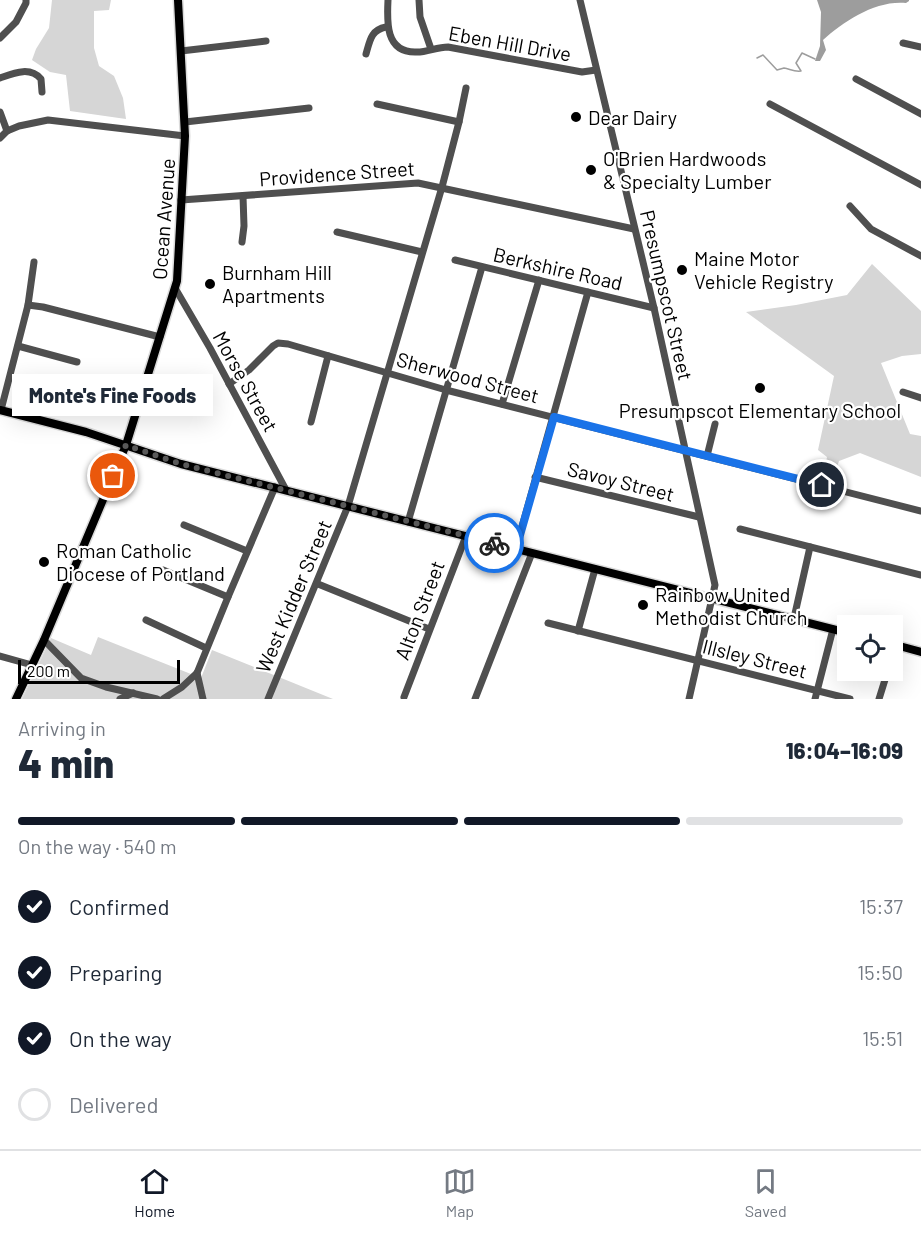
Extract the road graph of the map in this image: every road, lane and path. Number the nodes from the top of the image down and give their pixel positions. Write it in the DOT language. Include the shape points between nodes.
graph roads {
  1 [pos="26,0"];
  2 [pos="178,0"];
  3 [pos="387,0"];
  4 [pos="419,0"];
  5 [pos="580,0"];
  6 [pos="387,27"];
  7 [pos="0,38"];
  8 [pos="266,41"];
  9 [pos="903,43"];
  10 [pos="921,47"];
  11 [pos="431,49"];
  12 [pos="181,51"];
  13 [pos="366,54"];
  14 [pos="596,70"];
  15 [pos="0,78"];
  16 [pos="856,79"];
  17 [pos="465,88"];
  18 [pos="42,92"];
  19 [pos="377,104"];
  20 [pos="770,104"];
  21 [pos="309,108"];
  22 [pos="0,112"];
  23 [pos="921,114"];
  24 [pos="185,122"];
  25 [pos="459,122"];
  26 [pos="7,131"];
  27 [pos="185,136"];
  28 [pos="0,138"];
  29 [pos="921,185"];
  30 [pos="442,187"];
  31 [pos="243,196"];
  32 [pos="181,200"];
  33 [pos="850,206"];
  34 [pos="634,229"];
  35 [pos="338,232"];
  36 [pos="242,242"];
  37 [pos="422,252"];
  38 [pos="921,256"];
  39 [pos="455,260"];
  40 [pos="34,262"];
  41 [pos="482,267"];
  42 [pos="539,280"];
  43 [pos="175,288"];
  44 [pos="588,292"];
  45 [pos="28,305"];
  46 [pos="654,308"];
  47 [pos="160,337"];
  48 [pos="18,346"];
  49 [pos="328,356"];
  50 [pos="77,362"];
  51 [pos="387,372"];
  52 [pos="229,384"];
  53 [pos="446,390"];
  54 [pos="903,392"];
  55 [pos="921,398"];
  56 [pos="502,404"];
  57 [pos="1,410"];
  58 [pos="554,417"];
  59 [pos="311,422"];
  60 [pos="715,424"];
  61 [pos="126,445"];
  62 [pos="684,451"];
  63 [pos="707,456"];
  64 [pos="535,477"];
  65 [pos="275,488"];
  66 [pos="286,490"];
  67 [pos="348,506"];
  68 [pos="921,511"];
  69 [pos="699,517"];
  70 [pos="408,522"];
  71 [pos="184,525"];
  72 [pos="740,529"];
  73 [pos="466,536"];
  74 [pos="810,547"];
  75 [pos="516,549"];
  76 [pos="247,551"];
  77 [pos="532,552"];
  78 [pos="596,569"];
  79 [pos="163,570"];
  80 [pos="921,575"];
  81 [pos="318,584"];
  82 [pos="228,597"];
  83 [pos="713,598"];
  84 [pos="794,618"];
  85 [pos="146,620"];
  86 [pos="548,623"];
  87 [pos="429,629"];
  88 [pos="833,629"];
  89 [pos="837,630"];
  90 [pos="578,631"];
  91 [pos="44,640"];
  92 [pos="206,648"];
  93 [pos="903,649"];
  94 [pos="921,652"];
  95 [pos="0,656"];
  96 [pos="699,661"];
  97 [pos="32,665"];
  98 [pos="197,673"];
  99 [pos="885,681"];
  100 [pos="133,693"];
  101 [pos="816,695"];
  102 [pos="404,697"];
  103 [pos="16,699"];
  104 [pos="120,699"];
  105 [pos="157,699"];
  106 [pos="162,699"];
  107 [pos="204,699"];
  108 [pos="268,699"];
  109 [pos="475,699"];
  110 [pos="689,699"];
  111 [pos="850,699"];
  112 [pos="879,699"];
  1 -- 7 [label="street" via="16,22"];
  2 -- 12 [label="main road, Ocean Avenue"];
  3 -- 6 [label="street"];
  4 -- 11 [label="street" via="420,17"];
  5 -- 14 [label="street, Presumpscot Street"];
  6 -- 11 [label="street, Eben Hill Drive" via="401,48 414,52"];
  6 -- 13 [label="street" via="372,33"];
  8 -- 12 [label="street"];
  9 -- 10 [label="street"];
  11 -- 14 [label="street, Eben Hill Drive" via="456,48 582,72"];
  12 -- 24 [label="main road, Ocean Avenue"];
  14 -- 34 [label="street, Presumpscot Street"];
  15 -- 18 [label="street" via="32,72 41,79"];
  16 -- 23 [label="street"];
  17 -- 25 [label="street, West Kidder Street"];
  19 -- 25 [label="street"];
  20 -- 29 [label="street"];
  21 -- 24 [label="street"];
  22 -- 26 [label="street"];
  24 -- 27 [label="main road, Ocean Avenue"];
  25 -- 30 [label="street, West Kidder Street"];
  26 -- 27 [label="street" via="48,120"];
  26 -- 28 [label="street"];
  27 -- 32 [label="main road, Ocean Avenue"];
  30 -- 31 [label="street, Providence Street" via="399,183"];
  30 -- 34 [label="street, Providence Street"];
  30 -- 37 [label="street, West Kidder Street"];
  31 -- 32 [label="street, Providence Street"];
  31 -- 36 [label="street"];
  32 -- 43 [label="main road, Ocean Avenue"];
  33 -- 38 [label="street" via="867,226"];
  34 -- 46 [label="street, Presumpscot Street"];
  35 -- 37 [label="street"];
  37 -- 51 [label="street, West Kidder Street"];
  39 -- 41 [label="street, Berkshire Road"];
  40 -- 45 [label="street"];
  41 -- 42 [label="street, Berkshire Road"];
  41 -- 53 [label="street"];
  42 -- 44 [label="street, Berkshire Road"];
  42 -- 56 [label="street"];
  43 -- 47 [label="main road, Ocean Avenue"];
  43 -- 52 [label="street, Morse Street"];
  44 -- 46 [label="street, Berkshire Road"];
  44 -- 58 [label="street"];
  45 -- 47 [label="street"];
  45 -- 48 [label="street"];
  46 -- 62 [label="street, Presumpscot Street"];
  47 -- 61 [label="main road, Ocean Avenue"];
  48 -- 50 [label="street"];
  48 -- 57 [label="street"];
  49 -- 51 [label="street, Sherwood Street"];
  49 -- 52 [label="street, Sherwood Street" via="278,343"];
  49 -- 59 [label="street"];
  51 -- 53 [label="street, Sherwood Street"];
  51 -- 67 [label="street, West Kidder Street"];
  52 -- 66 [label="street, Morse Street"];
  53 -- 56 [label="street, Sherwood Street"];
  53 -- 70 [label="street"];
  54 -- 55 [label="street"];
  56 -- 58 [label="street, Sherwood Street"];
  57 -- 61 [label="main road"];
  58 -- 62 [label="street, Sherwood Street"];
  58 -- 64 [label="street"];
  60 -- 63 [label="street"];
  61 -- 65 [label="main road" via="181,464"];
  61 -- 91 [label="main road, Ocean Avenue"];
  62 -- 63 [label="street, Sherwood Street"];
  62 -- 69 [label="street, Presumpscot Street"];
  63 -- 68 [label="street, Sherwood Street"];
  64 -- 69 [label="street, Savoy Street"];
  64 -- 75 [label="street"];
  65 -- 66 [label="main road"];
  65 -- 76 [label="street"];
  66 -- 67 [label="main road"];
  67 -- 70 [label="main road"];
  67 -- 81 [label="street, West Kidder Street"];
  69 -- 83 [label="street, Presumpscot Street" via="715,585"];
  70 -- 73 [label="main road"];
  71 -- 76 [label="street"];
  72 -- 74 [label="street"];
  73 -- 75 [label="main road"];
  73 -- 87 [label="street, Alton Street"];
  74 -- 80 [label="street"];
  74 -- 84 [label="street"];
  75 -- 77 [label="main road"];
  76 -- 82 [label="street"];
  77 -- 78 [label="main road"];
  77 -- 109 [label="street"];
  78 -- 83 [label="main road"];
  78 -- 90 [label="street"];
  79 -- 82 [label="street"];
  81 -- 87 [label="street"];
  81 -- 108 [label="street, West Kidder Street"];
  82 -- 92 [label="street"];
  83 -- 84 [label="main road"];
  83 -- 96 [label="street, Presumpscot Street"];
  84 -- 88 [label="main road"];
  85 -- 92 [label="street"];
  86 -- 90 [label="street, Illsley Street"];
  87 -- 102 [label="street, Alton Street"];
  88 -- 89 [label="main road"];
  88 -- 101 [label="street"];
  90 -- 96 [label="street, Illsley Street"];
  91 -- 97 [label="main road, Ocean Avenue"];
  91 -- 100 [label="street" via="81,678"];
  92 -- 98 [label="street"];
  93 -- 94 [label="main road"];
  95 -- 97 [label="street"];
  96 -- 101 [label="street, Illsley Street"];
  96 -- 110 [label="street, Presumpscot Street"];
  97 -- 103 [label="main road, Ocean Avenue"];
  98 -- 106 [label="street"];
  98 -- 107 [label="street"];
  99 -- 112 [label="street"];
  100 -- 104 [label="street"];
  100 -- 105 [label="street"];
  101 -- 111 [label="street, Illsley Street"];
}
